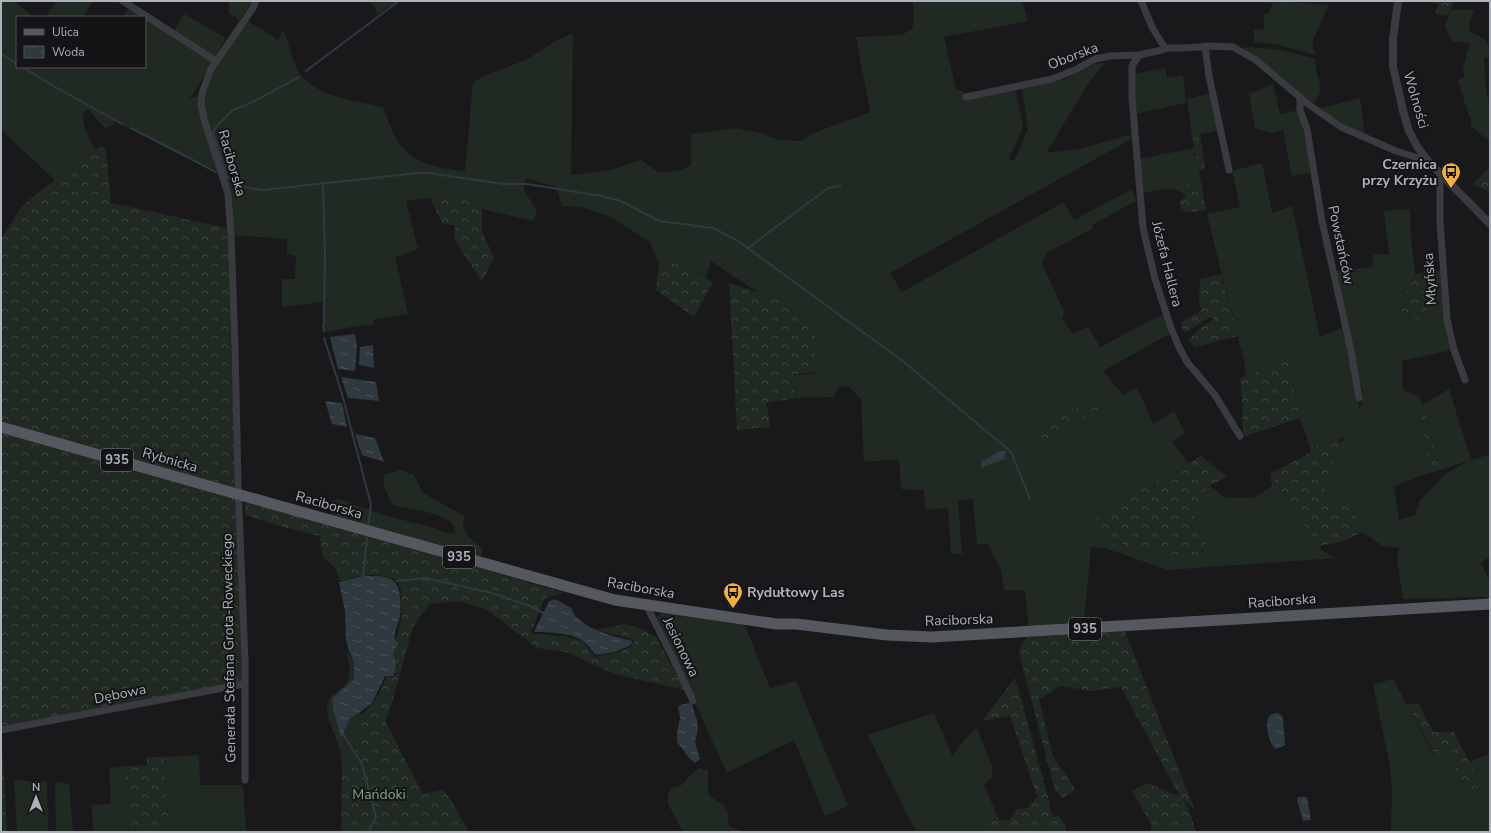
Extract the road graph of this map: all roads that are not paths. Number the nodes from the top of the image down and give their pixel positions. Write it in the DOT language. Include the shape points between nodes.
graph roads {
  1 [pos="123,1"];
  2 [pos="256,1"];
  3 [pos="1141,1"];
  4 [pos="1398,1"];
  5 [pos="1204,46"];
  6 [pos="1165,48"];
  7 [pos="1139,55"];
  8 [pos="216,61"];
  9 [pos="966,97"];
  10 [pos="1300,97"];
  11 [pos="1308,104"];
  12 [pos="1300,110"];
  13 [pos="1428,161"];
  14 [pos="1229,170"];
  15 [pos="1440,174"];
  16 [pos="1490,224"];
  17 [pos="1465,380"];
  18 [pos="1359,398"];
  19 [pos="1,427"];
  20 [pos="1240,436"];
  21 [pos="238,495"];
  22 [pos="1490,604"];
  23 [pos="646,605"];
  24 [pos="244,684"];
  25 [pos="693,701"];
  26 [pos="1,730"];
  27 [pos="245,780"];
  1 -- 8 [label="street"];
  2 -- 8 [label="street, Raciborska"];
  3 -- 6 [label="street" via="1153,29"];
  4 -- 13 [label="street, Wolności" via="1393,66 1409,131"];
  5 -- 6 [label="street"];
  5 -- 10 [label="street" via="1234,47 1256,60"];
  5 -- 14 [label="street"];
  6 -- 7 [label="street, Oborska"];
  7 -- 9 [label="street, Oborska" via="1095,59 1052,79"];
  7 -- 20 [label="street, Józefa Hallera" via="1132,66 1132,98 1143,228 1155,279 1171,328 1187,362 1215,395"];
  8 -- 21 [label="street, Raciborska" via="202,93 202,104 204,119 228,194"];
  10 -- 11 [label="street"];
  10 -- 12 [label="street, Powstańców"];
  11 -- 12 [label="street"];
  11 -- 13 [label="street" via="1341,128"];
  12 -- 18 [label="street, Powstańców" via="1307,130 1322,221"];
  13 -- 15 [label="street, Wolności"];
  15 -- 16 [label="street, Wolności"];
  15 -- 17 [label="street, Młyńska" via="1440,222 1447,319 1454,350"];
  19 -- 21 [label="main road, Rybnicka / 935"];
  21 -- 23 [label="main road, Raciborska / 935" via="615,600"];
  21 -- 24 [label="street, Generała Stefana Grota-Roweckiego"];
  22 -- 23 [label="main road, Raciborska / 935" via="932,637 776,624"];
  23 -- 25 [label="street, Jesionowa"];
  24 -- 26 [label="street, Dębowa"];
  24 -- 27 [label="street, Generała Stefana Grota-Roweckiego"];
}
